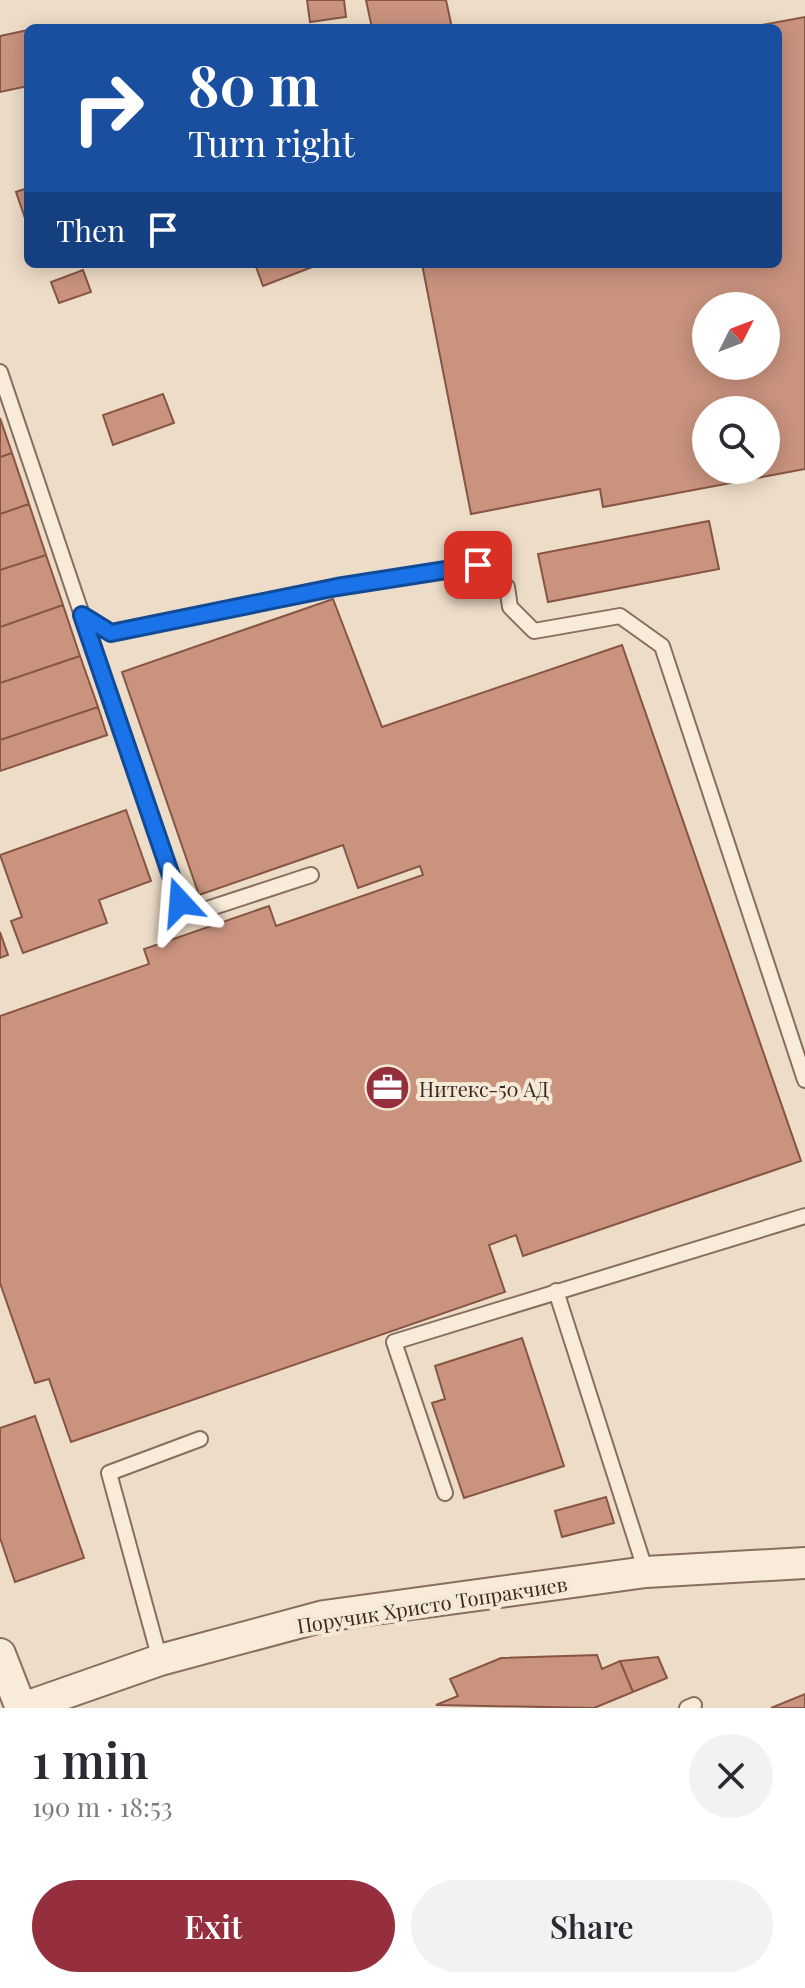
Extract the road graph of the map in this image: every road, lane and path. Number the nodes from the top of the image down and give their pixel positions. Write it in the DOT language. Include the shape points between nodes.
graph roads {
  1 [pos="0,372"];
  2 [pos="82,615"];
  3 [pos="311,875"];
  4 [pos="805,1080"];
  5 [pos="805,1216"];
  6 [pos="556,1291"];
  7 [pos="200,1439"];
  8 [pos="445,1493"];
  9 [pos="805,1563"];
  10 [pos="646,1572"];
  11 [pos="0,1654"];
  12 [pos="160,1660"];
  13 [pos="22,1708"];
  1 -- 2 [label="lane"];
  2 -- 3 [label="lane" via="187,910 195,913"];
  2 -- 4 [label="lane" via="111,633 337,587 478,565 507,587 510,607 534,631 620,616 662,646"];
  5 -- 6 [label="lane"];
  6 -- 8 [label="lane" via="394,1342"];
  6 -- 10 [label="lane"];
  7 -- 12 [label="lane" via="109,1473"];
  9 -- 10 [label="street, Поручик Христо Топракчиев"];
  10 -- 12 [label="street, Поручик Христо Топракчиев" via="324,1616"];
  11 -- 13 [label="street"];
  12 -- 13 [label="street, Поручик Христо Топракчиев"];
}
